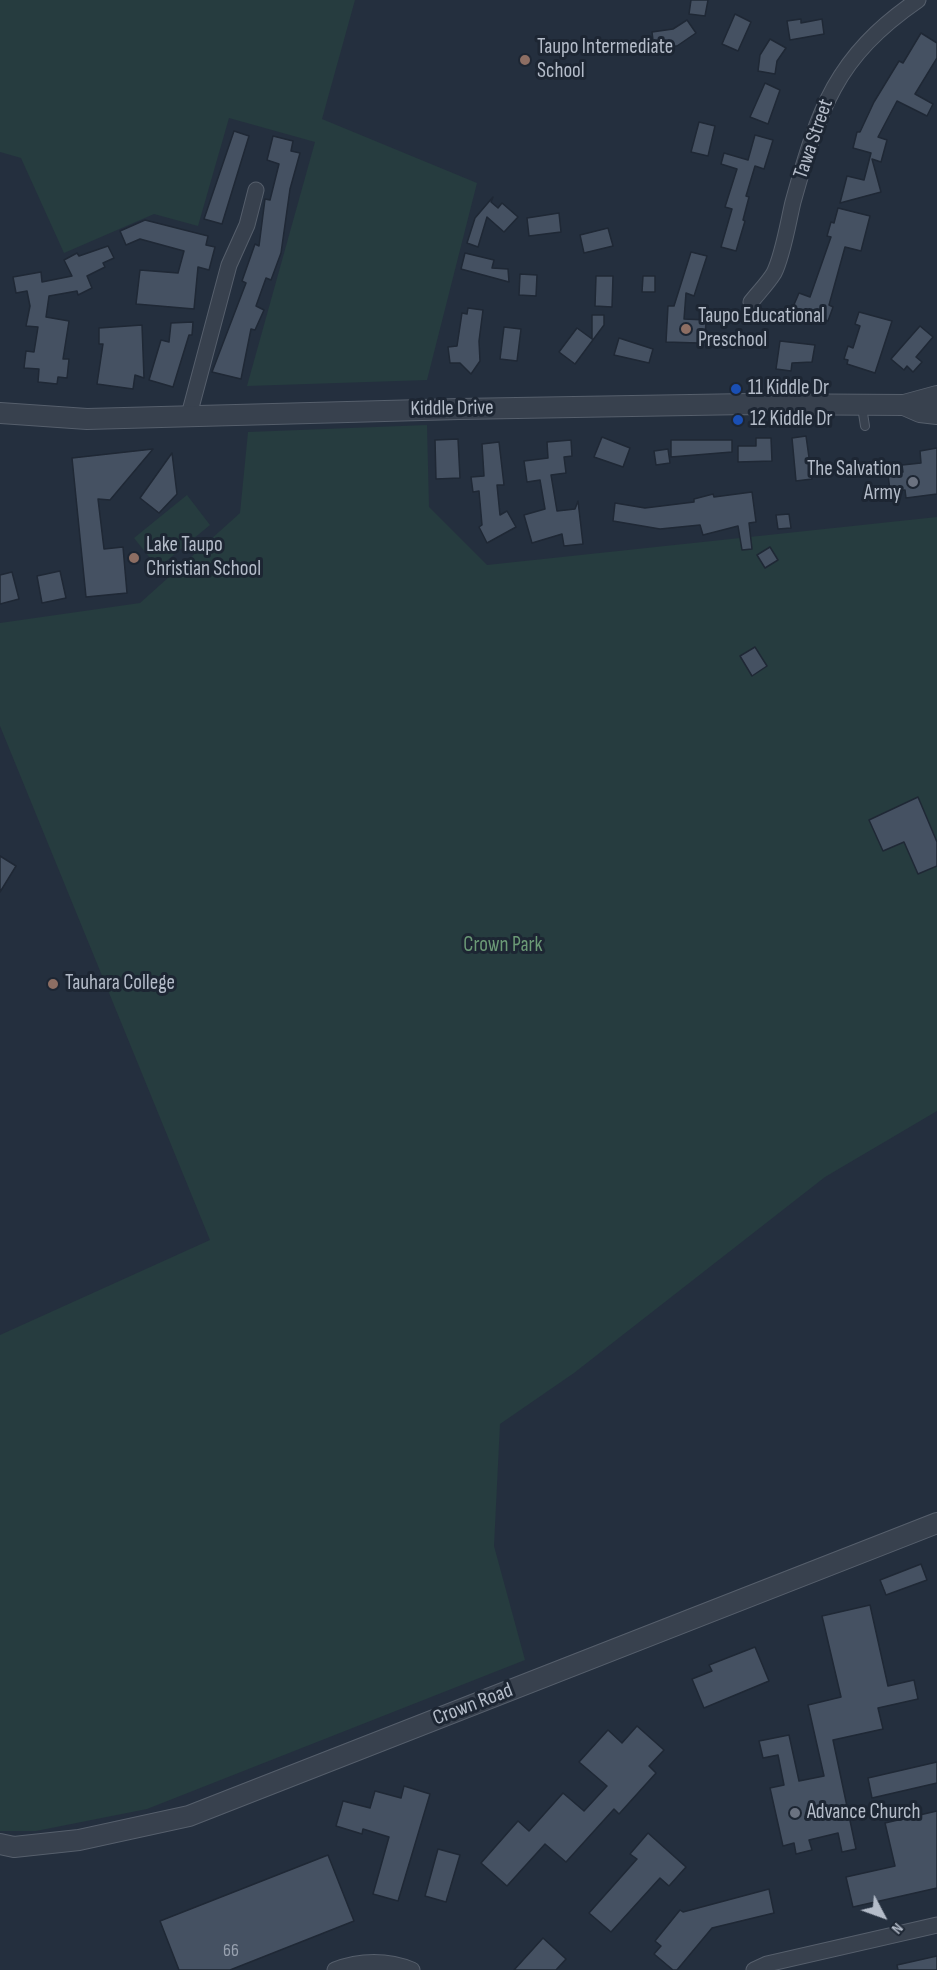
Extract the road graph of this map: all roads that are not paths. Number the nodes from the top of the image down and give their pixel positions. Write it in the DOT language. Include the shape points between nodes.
graph roads {
  1 [pos="918,0"];
  2 [pos="256,190"];
  3 [pos="751,302"];
  4 [pos="937,396"];
  5 [pos="862,405"];
  6 [pos="904,405"];
  7 [pos="0,413"];
  8 [pos="937,414"];
  9 [pos="189,415"];
  10 [pos="865,426"];
  11 [pos="937,1523"];
  12 [pos="0,1844"];
  13 [pos="937,1925"];
  14 [pos="335,1970"];
  15 [pos="412,1970"];
  16 [pos="754,1970"];
  1 -- 3 [label="street, Tawa Street" via="869,39 845,67 828,96 812,135 774,272"];
  2 -- 9 [label="street" via="247,225 229,265"];
  4 -- 6 [label="street, Kiddle Drive"];
  5 -- 6 [label="street, Kiddle Drive"];
  5 -- 9 [label="street, Kiddle Drive"];
  5 -- 10 [label="lane"];
  6 -- 8 [label="street, Kiddle Drive"];
  7 -- 9 [label="street, Kiddle Drive" via="63,419"];
  11 -- 12 [label="street, Crown Road" via="200,1812 79,1840"];
  13 -- 16 [label="street"];
  14 -- 15 [label="street" via="349,1964 385,1962"];
}
